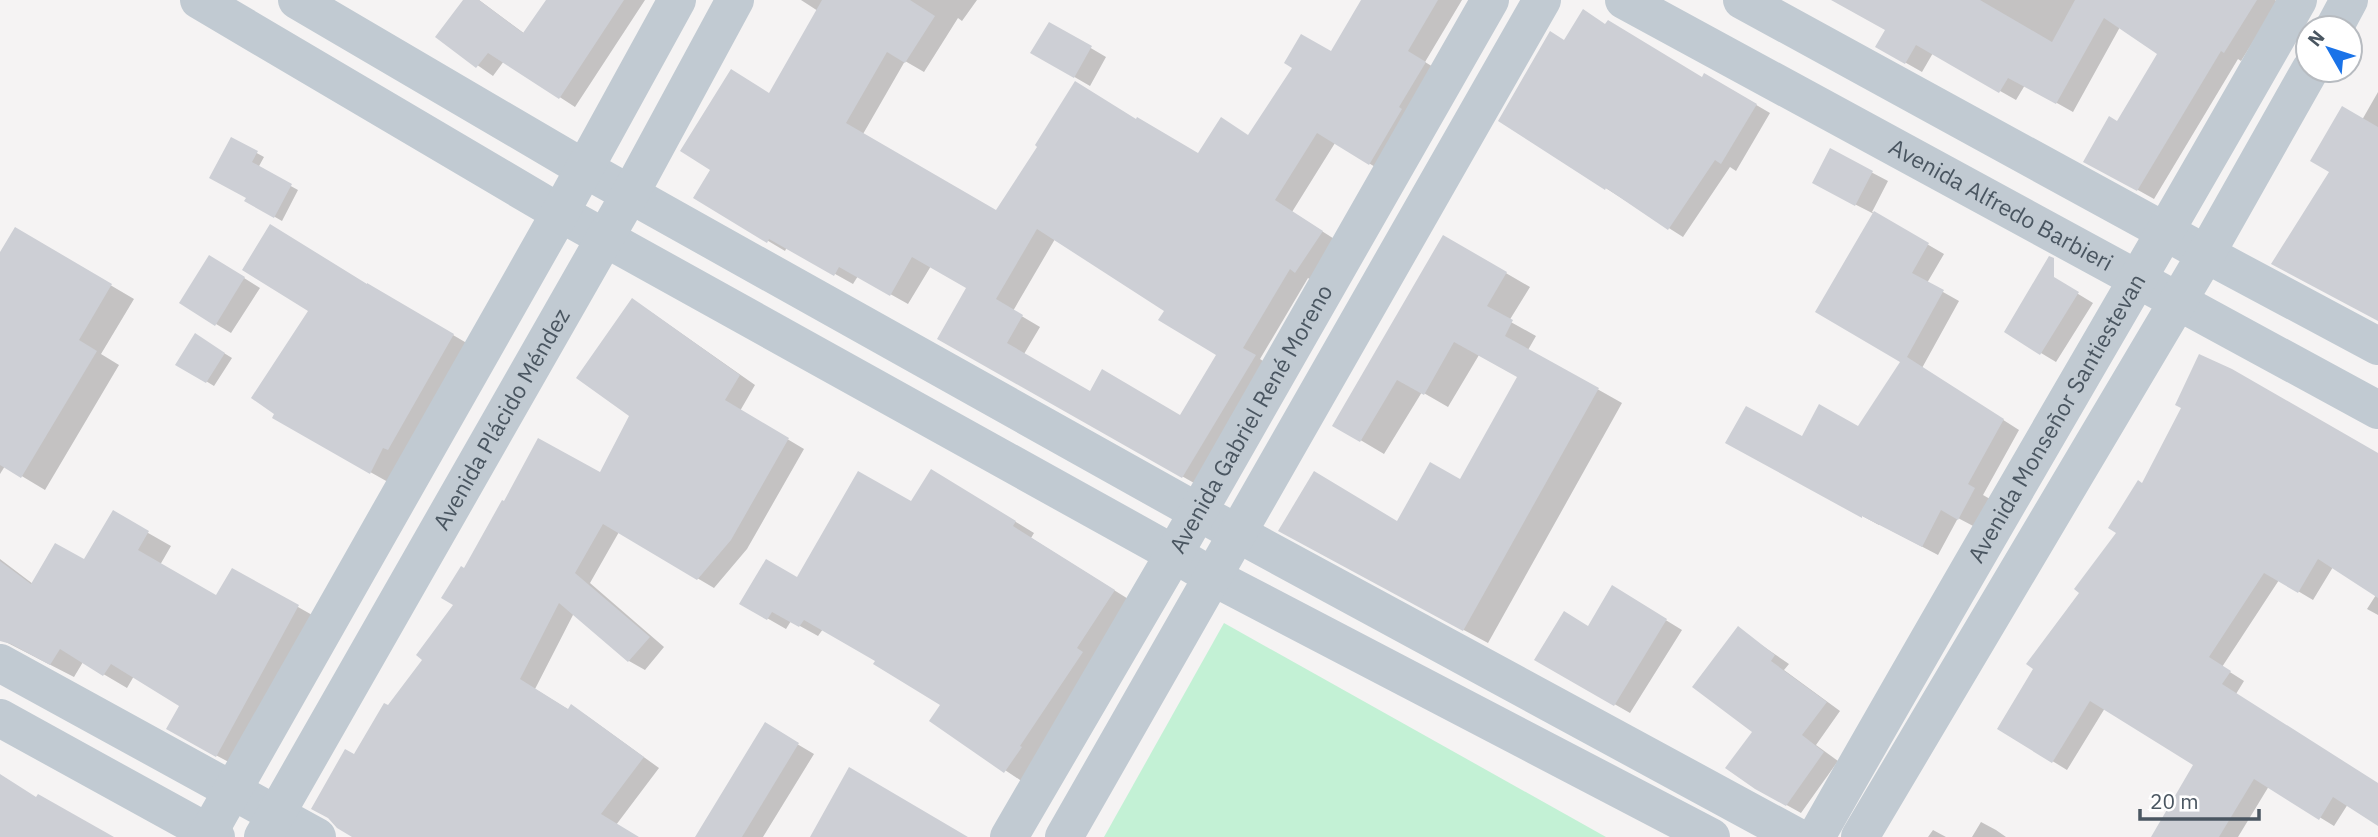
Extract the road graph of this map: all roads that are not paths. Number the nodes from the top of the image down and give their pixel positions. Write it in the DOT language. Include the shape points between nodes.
graph roads {
  1 [pos="199,0"];
  2 [pos="297,0"];
  3 [pos="677,0"];
  4 [pos="735,0"];
  5 [pos="1490,0"];
  6 [pos="1542,0"];
  7 [pos="1624,0"];
  8 [pos="1742,0"];
  9 [pos="2298,0"];
  10 [pos="2302,84"];
  11 [pos="584,169"];
  12 [pos="630,194"];
  13 [pos="560,213"];
  14 [pos="2166,231"];
  15 [pos="605,237"];
  16 [pos="2206,254"];
  17 [pos="2139,279"];
  18 [pos="2176,301"];
  19 [pos="2378,346"];
  20 [pos="2378,410"];
  21 [pos="1198,512"];
  22 [pos="1238,533"];
  23 [pos="1174,554"];
  24 [pos="1213,577"];
  25 [pos="0,663"];
  26 [pos="0,718"];
  27 [pos="232,791"];
  28 [pos="270,826"];
  29 [pos="210,836"];
  30 [pos="317,837"];
  31 [pos="1009,837"];
  32 [pos="1064,837"];
  33 [pos="1712,837"];
  34 [pos="1797,837"];
  35 [pos="1816,837"];
  36 [pos="1860,837"];
  1 -- 13 [label="street"];
  2 -- 11 [label="street"];
  3 -- 11 [label="street"];
  4 -- 12 [label="street, Avenida Plácido Méndez"];
  5 -- 21 [label="street, Avenida Gabriel René Moreno"];
  6 -- 22 [label="street, Avenida Gabriel René Moreno"];
  7 -- 17 [label="street, Avenida Alfredo Barbieri"];
  8 -- 14 [label="street"];
  9 -- 14 [label="street, Avenida Monseñor Santiestevan"];
  10 -- 16 [label="street, Avenida Monseñor Santiestevan"];
  11 -- 12 [label="street"];
  11 -- 13 [label="street"];
  12 -- 15 [label="street, Avenida Plácido Méndez"];
  12 -- 21 [label="street"];
  13 -- 15 [label="street"];
  13 -- 27 [label="street"];
  14 -- 16 [label="street"];
  14 -- 17 [label="street, Avenida Monseñor Santiestevan"];
  15 -- 23 [label="street"];
  15 -- 28 [label="street, Avenida Plácido Méndez"];
  16 -- 18 [label="street, Avenida Monseñor Santiestevan"];
  16 -- 19 [label="street"];
  17 -- 18 [label="street, Avenida Alfredo Barbieri"];
  17 -- 35 [label="street, Avenida Monseñor Santiestevan"];
  18 -- 20 [label="street, Avenida Alfredo Barbieri"];
  18 -- 36 [label="street, Avenida Monseñor Santiestevan"];
  21 -- 22 [label="street"];
  21 -- 23 [label="street, Avenida Gabriel René Moreno"];
  22 -- 24 [label="street, Avenida Gabriel René Moreno"];
  22 -- 34 [label="street"];
  23 -- 24 [label="street"];
  23 -- 31 [label="street, Avenida Gabriel René Moreno"];
  24 -- 32 [label="street, Avenida Gabriel René Moreno"];
  24 -- 33 [label="street"];
  25 -- 27 [label="street"];
  26 -- 29 [label="street"];
  27 -- 28 [label="street"];
  27 -- 29 [label="street"];
  28 -- 30 [label="street"];
}
